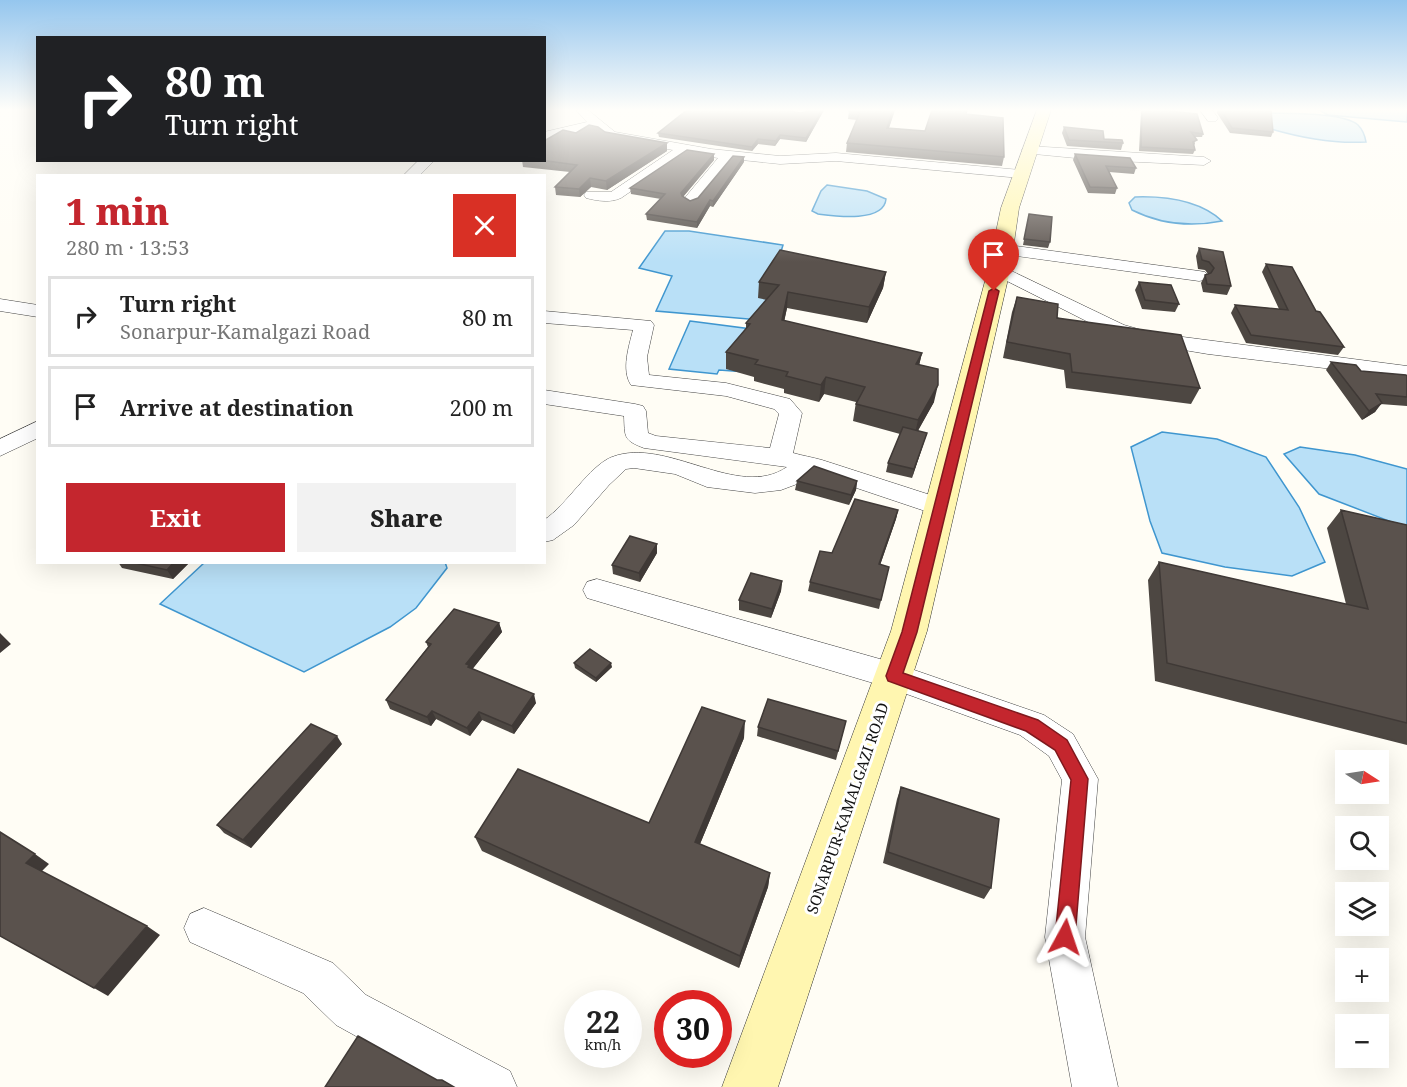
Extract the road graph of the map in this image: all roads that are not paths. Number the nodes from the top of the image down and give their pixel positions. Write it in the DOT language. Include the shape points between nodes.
graph roads {
  1 [pos="667,161"];
  2 [pos="723,161"];
  3 [pos="976,161"];
  4 [pos="1039,161"];
  5 [pos="1198,161"];
  6 [pos="1204,161"];
  7 [pos="1024,162"];
  8 [pos="591,195"];
  9 [pos="691,200"];
  10 [pos="1000,259"];
  11 [pos="1199,276"];
  12 [pos="0,305"];
  13 [pos="36,309"];
  14 [pos="546,317"];
  15 [pos="1407,372"];
  16 [pos="639,380"];
  17 [pos="546,397"];
  18 [pos="622,409"];
  19 [pos="36,429"];
  20 [pos="0,448"];
  21 [pos="780,457"];
  22 [pos="813,465"];
  23 [pos="940,507"];
  24 [pos="546,532"];
  25 [pos="597,590"];
  26 [pos="894,676"];
  27 [pos="204,928"];
  28 [pos="494,1087"];
  29 [pos="750,1087"];
  30 [pos="1095,1087"];
  1 -- 8 [label="street" via="616,195"];
  2 -- 9 [label="street"];
  3 -- 7 [label="street"];
  4 -- 7 [label="street"];
  5 -- 6 [label="street"];
  7 -- 10 [label="main road, SONARPUR-KAMALGAZI ROAD"];
  10 -- 11 [label="street"];
  10 -- 15 [label="street" via="1109,325 1149,339"];
  10 -- 23 [label="main road, SONARPUR-KAMALGAZI ROAD"];
  12 -- 13 [label="street"];
  14 -- 16 [label="street" via="644,325 637,357"];
  16 -- 18 [label="street"];
  16 -- 21 [label="street" via="726,390 782,404 791,413"];
  17 -- 18 [label="street"];
  18 -- 21 [label="street" via="635,411 637,437 652,443"];
  19 -- 20 [label="street"];
  21 -- 22 [label="street"];
  22 -- 23 [label="street"];
  22 -- 24 [label="street" via="772,484 748,485 707,479 681,467 634,460 618,463 565,519"];
  23 -- 26 [label="main road, SONARPUR-KAMALGAZI ROAD"];
  25 -- 26 [label="street"];
  26 -- 29 [label="main road, SONARPUR-KAMALGAZI ROAD"];
  26 -- 30 [label="street" via="1032,725 1061,745 1080,779 1065,937"];
  27 -- 28 [label="street" via="318,978 351,1010"];
}
